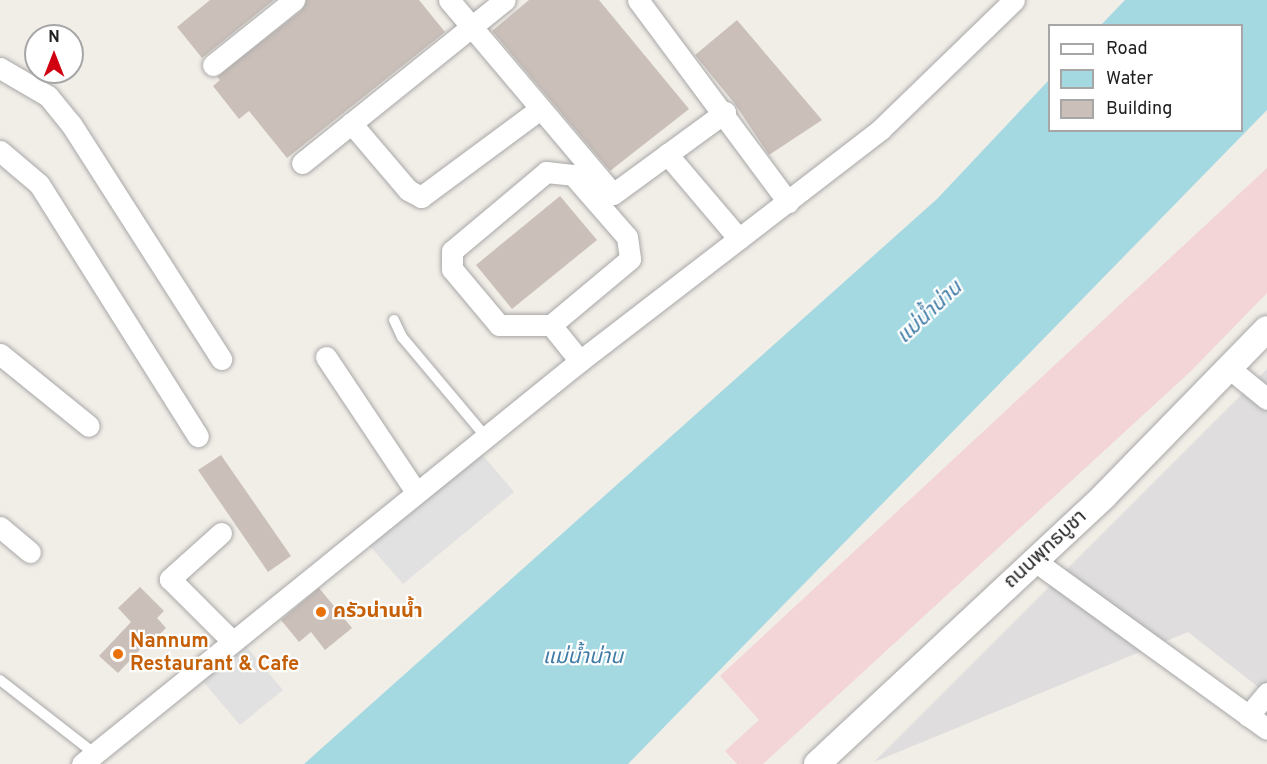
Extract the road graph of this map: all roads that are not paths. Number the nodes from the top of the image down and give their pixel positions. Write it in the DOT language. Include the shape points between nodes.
graph roads {
  1 [pos="294,0"];
  2 [pos="449,0"];
  3 [pos="505,0"];
  4 [pos="638,0"];
  5 [pos="1014,0"];
  6 [pos="471,27"];
  7 [pos="213,65"];
  8 [pos="0,68"];
  9 [pos="540,109"];
  10 [pos="725,112"];
  11 [pos="351,123"];
  12 [pos="0,151"];
  13 [pos="667,154"];
  14 [pos="302,163"];
  15 [pos="788,202"];
  16 [pos="739,239"];
  17 [pos="394,320"];
  18 [pos="551,325"];
  19 [pos="1267,329"];
  20 [pos="0,354"];
  21 [pos="326,357"];
  22 [pos="221,359"];
  23 [pos="580,361"];
  24 [pos="1229,368"];
  25 [pos="1267,399"];
  26 [pos="89,426"];
  27 [pos="198,436"];
  28 [pos="485,436"];
  29 [pos="416,492"];
  30 [pos="0,527"];
  31 [pos="221,533"];
  32 [pos="30,552"];
  33 [pos="1035,561"];
  34 [pos="232,642"];
  35 [pos="0,680"];
  36 [pos="1267,693"];
  37 [pos="1248,716"];
  38 [pos="1267,729"];
  39 [pos="88,759"];
  40 [pos="826,761"];
  1 -- 7 [label="street"];
  2 -- 6 [label="street"];
  3 -- 6 [label="street"];
  4 -- 10 [label="street"];
  5 -- 15 [label="street" via="881,129"];
  6 -- 9 [label="street"];
  6 -- 11 [label="street"];
  8 -- 22 [label="street" via="48,96 71,124"];
  9 -- 11 [label="street" via="421,197 408,190"];
  9 -- 13 [label="street" via="613,194"];
  10 -- 13 [label="street"];
  10 -- 15 [label="street"];
  11 -- 14 [label="street"];
  12 -- 27 [label="street" via="39,184"];
  13 -- 16 [label="street"];
  15 -- 16 [label="street"];
  16 -- 23 [label="street"];
  17 -- 28 [label="lane" via="402,337"];
  18 -- 18 [label="street" via="499,325 452,269 452,251 546,172 573,175 627,237 630,259"];
  18 -- 23 [label="street"];
  19 -- 24 [label="street, ถนนพุทธบูชา"];
  20 -- 26 [label="street"];
  21 -- 29 [label="street"];
  23 -- 28 [label="street"];
  24 -- 25 [label="street"];
  24 -- 33 [label="street, ถนนพุทธบูชา"];
  28 -- 29 [label="street"];
  29 -- 34 [label="street"];
  30 -- 32 [label="street"];
  31 -- 34 [label="street" via="170,579"];
  33 -- 37 [label="street"];
  33 -- 40 [label="street, ถนนพุทธบูชา"];
  34 -- 39 [label="street"];
  35 -- 39 [label="lane"];
  36 -- 37 [label="street"];
  37 -- 38 [label="street"];
}
